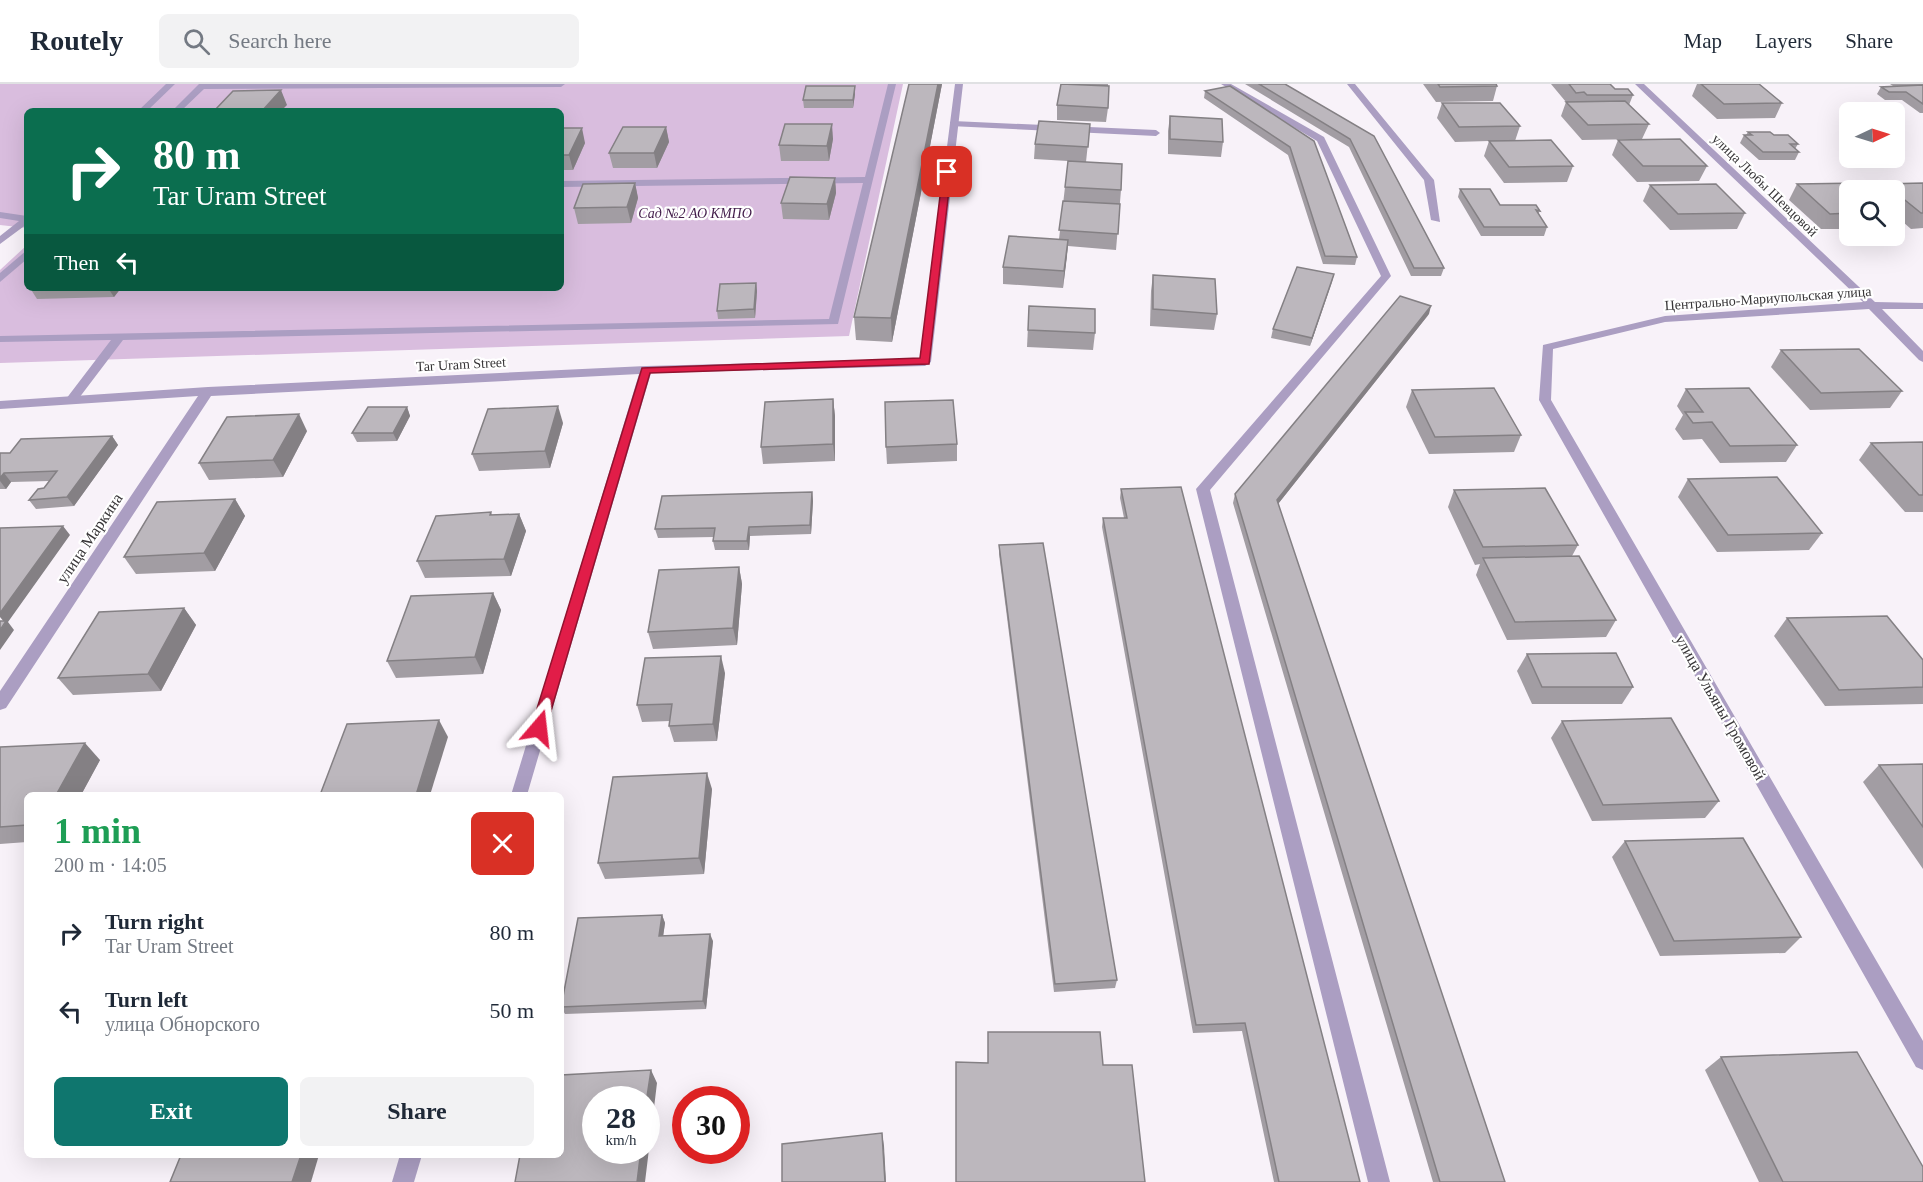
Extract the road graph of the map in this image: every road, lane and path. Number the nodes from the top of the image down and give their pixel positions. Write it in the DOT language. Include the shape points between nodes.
graph roads {
  1 [pos="171,84"];
  2 [pos="561,84"];
  3 [pos="892,84"];
  4 [pos="959,84"];
  5 [pos="1225,84"];
  6 [pos="1351,84"];
  7 [pos="1639,84"];
  8 [pos="203,85"];
  9 [pos="145,108"];
  10 [pos="179,108"];
  11 [pos="953,124"];
  12 [pos="1156,133"];
  13 [pos="869,180"];
  14 [pos="564,184"];
  15 [pos="0,215"];
  16 [pos="24,219"];
  17 [pos="1436,220"];
  18 [pos="24,221"];
  19 [pos="0,241"];
  20 [pos="24,256"];
  21 [pos="0,279"];
  22 [pos="1872,305"];
  23 [pos="1923,306"];
  24 [pos="119,337"];
  25 [pos="0,339"];
  26 [pos="1547,348"];
  27 [pos="1923,358"];
  28 [pos="646,370"];
  29 [pos="208,391"];
  30 [pos="72,399"];
  31 [pos="0,405"];
  32 [pos="0,704"];
  33 [pos="520,792"];
  34 [pos="1923,1060"];
  35 [pos="410,1158"];
  36 [pos="403,1182"];
  37 [pos="1379,1182"];
  1 -- 9 [label="street"];
  2 -- 8 [label="street"];
  3 -- 13 [label="street"];
  4 -- 11 [label="street"];
  5 -- 37 [label="street" via="1320,139 1386,276 1203,489"];
  6 -- 17 [label="street" via="1429,180"];
  7 -- 22 [label="street, улица Любы Шевцовой"];
  8 -- 10 [label="street"];
  11 -- 12 [label="street"];
  11 -- 28 [label="street, Tar Uram Street" via="925,362"];
  13 -- 14 [label="street"];
  13 -- 24 [label="street" via="834,322"];
  15 -- 16 [label="street"];
  18 -- 19 [label="street"];
  20 -- 21 [label="street"];
  22 -- 23 [label="street, Центрально-Мариупольская улица"];
  22 -- 26 [label="street, Центрально-Мариупольская улица" via="1665,319"];
  22 -- 27 [label="street, улица Любы Шевцовой"];
  24 -- 25 [label="street"];
  24 -- 30 [label="street"];
  26 -- 34 [label="street, улица Ульяны Громовой" via="1545,400"];
  28 -- 29 [label="street, Tar Uram Street"];
  28 -- 33 [label="street"];
  29 -- 30 [label="street, Tar Uram Street"];
  29 -- 32 [label="street, улица Маркина"];
  30 -- 31 [label="street, Tar Uram Street"];
  35 -- 36 [label="street"];
}
